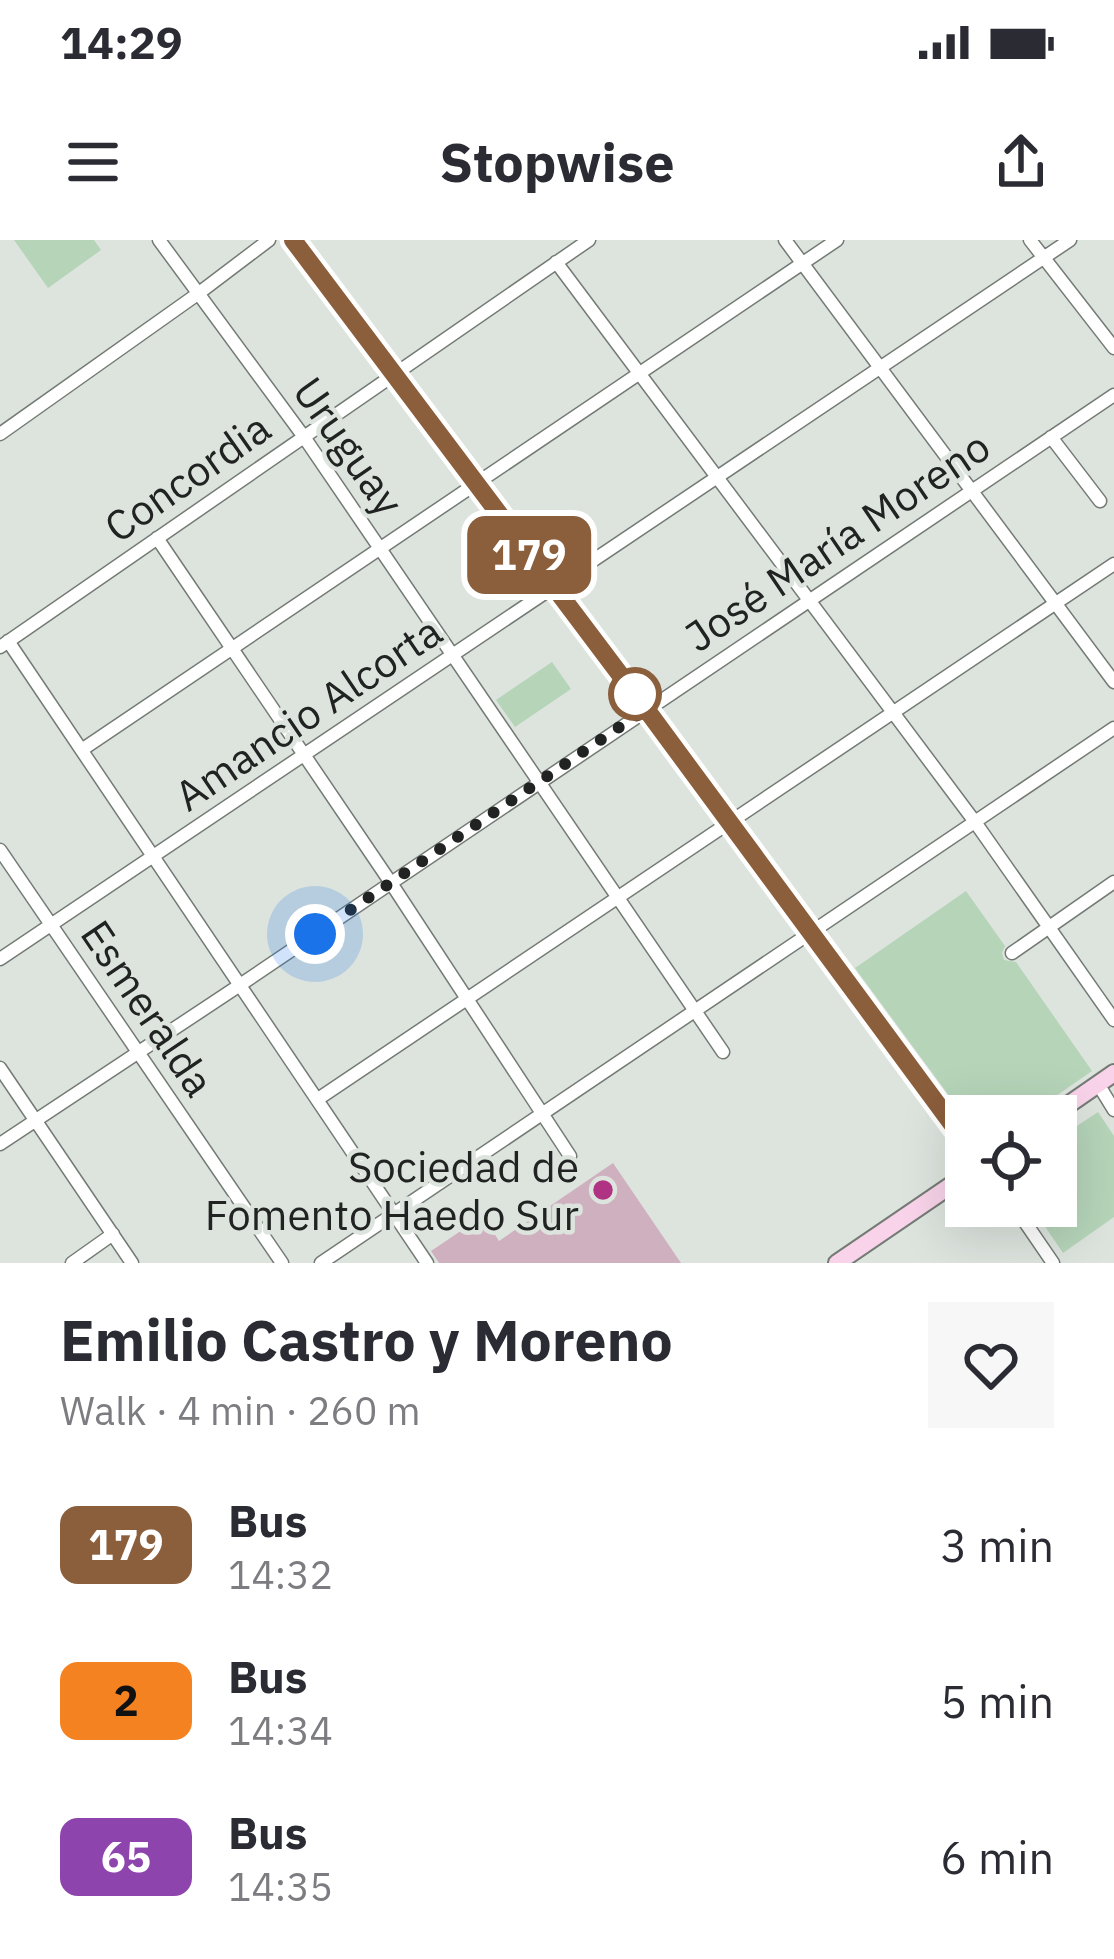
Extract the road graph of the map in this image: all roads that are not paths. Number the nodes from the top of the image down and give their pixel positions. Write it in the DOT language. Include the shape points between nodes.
graph roads {
  1 [pos="159,240"];
  2 [pos="268,240"];
  3 [pos="293,240"];
  4 [pos="589,240"];
  5 [pos="784,240"];
  6 [pos="837,240"];
  7 [pos="1030,240"];
  8 [pos="1070,240"];
  9 [pos="1043,258"];
  10 [pos="556,262"];
  11 [pos="802,264"];
  12 [pos="199,293"];
  13 [pos="1114,348"];
  14 [pos="879,367"];
  15 [pos="394,373"];
  16 [pos="638,374"];
  17 [pos="1114,394"];
  18 [pos="0,434"];
  19 [pos="304,437"];
  20 [pos="1051,437"];
  21 [pos="717,478"];
  22 [pos="475,483"];
  23 [pos="972,490"];
  24 [pos="1100,501"];
  25 [pos="157,538"];
  26 [pos="380,548"];
  27 [pos="1114,564"];
  28 [pos="553,586"];
  29 [pos="808,600"];
  30 [pos="1054,603"];
  31 [pos="4,644"];
  32 [pos="231,649"];
  33 [pos="453,655"];
  34 [pos="1114,682"];
  35 [pos="646,709"];
  36 [pos="891,711"];
  37 [pos="1114,728"];
  38 [pos="83,749"];
  39 [pos="303,755"];
  40 [pos="539,781"];
  41 [pos="729,821"];
  42 [pos="975,822"];
  43 [pos="0,850"];
  44 [pos="154,857"];
  45 [pos="1114,882"];
  46 [pos="391,883"];
  47 [pos="619,899"];
  48 [pos="52,925"];
  49 [pos="1050,926"];
  50 [pos="812,934"];
  51 [pos="1012,952"];
  52 [pos="0,959"];
  53 [pos="240,985"];
  54 [pos="468,999"];
  55 [pos="696,1012"];
  56 [pos="1114,1020"];
  57 [pos="137,1052"];
  58 [pos="723,1052"];
  59 [pos="0,1067"];
  60 [pos="1114,1073"];
  61 [pos="1098,1084"];
  62 [pos="318,1099"];
  63 [pos="1077,1099"];
  64 [pos="1114,1110"];
  65 [pos="544,1114"];
  66 [pos="945,1114"];
  67 [pos="37,1120"];
  68 [pos="0,1144"];
  69 [pos="570,1156"];
  70 [pos="945,1189"];
  71 [pos="394,1214"];
  72 [pos="1028,1227"];
  73 [pos="113,1234"];
  74 [pos="72,1263"];
  75 [pos="132,1263"];
  76 [pos="283,1263"];
  77 [pos="321,1263"];
  78 [pos="427,1263"];
  79 [pos="838,1263"];
  80 [pos="1053,1263"];
  1 -- 12 [label="street, Uruguay"];
  2 -- 12 [label="street"];
  3 -- 15 [label="street"];
  4 -- 10 [label="street, Concordia"];
  5 -- 11 [label="street"];
  6 -- 11 [label="street"];
  7 -- 9 [label="street"];
  8 -- 9 [label="street, Amancio Alcorta"];
  9 -- 13 [label="street"];
  9 -- 14 [label="street, Amancio Alcorta"];
  10 -- 15 [label="street, Concordia"];
  10 -- 16 [label="street"];
  11 -- 14 [label="street"];
  11 -- 16 [label="street"];
  12 -- 18 [label="street"];
  12 -- 19 [label="street, Uruguay"];
  14 -- 21 [label="street, Amancio Alcorta"];
  14 -- 23 [label="street"];
  15 -- 19 [label="street, Concordia"];
  15 -- 22 [label="street"];
  16 -- 21 [label="street"];
  16 -- 22 [label="street"];
  17 -- 20 [label="street, José María Moreno"];
  19 -- 25 [label="street, Concordia"];
  19 -- 26 [label="street, Uruguay"];
  20 -- 23 [label="street, José María Moreno"];
  20 -- 24 [label="street"];
  21 -- 28 [label="street, Amancio Alcorta"];
  21 -- 29 [label="street"];
  22 -- 26 [label="street"];
  22 -- 28 [label="street"];
  23 -- 29 [label="street, José María Moreno"];
  23 -- 30 [label="street"];
  25 -- 31 [label="street, Concordia"];
  25 -- 32 [label="street"];
  26 -- 32 [label="street"];
  26 -- 33 [label="street, Uruguay"];
  27 -- 30 [label="street"];
  28 -- 33 [label="street, Amancio Alcorta"];
  28 -- 35 [label="street"];
  29 -- 35 [label="street, José María Moreno"];
  29 -- 36 [label="street"];
  30 -- 34 [label="street"];
  30 -- 36 [label="street"];
  31 -- 38 [label="street"];
  32 -- 38 [label="street"];
  32 -- 39 [label="street"];
  33 -- 39 [label="street, Amancio Alcorta"];
  33 -- 40 [label="street, Uruguay"];
  35 -- 40 [label="street, José María Moreno"];
  35 -- 41 [label="street"];
  36 -- 41 [label="street"];
  36 -- 42 [label="street"];
  37 -- 42 [label="street"];
  38 -- 44 [label="street"];
  39 -- 44 [label="street, Amancio Alcorta"];
  39 -- 46 [label="street"];
  40 -- 46 [label="street, José María Moreno"];
  40 -- 47 [label="street, Uruguay"];
  41 -- 47 [label="street"];
  41 -- 50 [label="street"];
  42 -- 49 [label="street"];
  42 -- 50 [label="street"];
  43 -- 48 [label="street, Esmeralda"];
  44 -- 48 [label="street, Amancio Alcorta"];
  44 -- 53 [label="street"];
  45 -- 49 [label="street"];
  46 -- 53 [label="street, José María Moreno"];
  46 -- 54 [label="street"];
  47 -- 54 [label="street"];
  47 -- 55 [label="street, Uruguay"];
  48 -- 52 [label="street, Amancio Alcorta"];
  48 -- 57 [label="street, Esmeralda"];
  49 -- 51 [label="street"];
  49 -- 56 [label="street"];
  50 -- 55 [label="street"];
  50 -- 66 [label="street"];
  53 -- 57 [label="street, José María Moreno"];
  53 -- 62 [label="street"];
  54 -- 62 [label="street"];
  54 -- 65 [label="street"];
  55 -- 58 [label="street, Uruguay"];
  55 -- 65 [label="street"];
  57 -- 67 [label="street, José María Moreno"];
  57 -- 76 [label="street, Esmeralda"];
  59 -- 67 [label="street"];
  60 -- 61 [label="street"];
  61 -- 63 [label="street"];
  61 -- 64 [label="street"];
  62 -- 71 [label="street"];
  65 -- 69 [label="street"];
  65 -- 71 [label="street"];
  67 -- 68 [label="street, José María Moreno"];
  67 -- 73 [label="street"];
  70 -- 79 [label="street"];
  71 -- 77 [label="street"];
  71 -- 78 [label="street"];
  72 -- 80 [label="street"];
  73 -- 74 [label="street"];
  73 -- 75 [label="street"];
}
